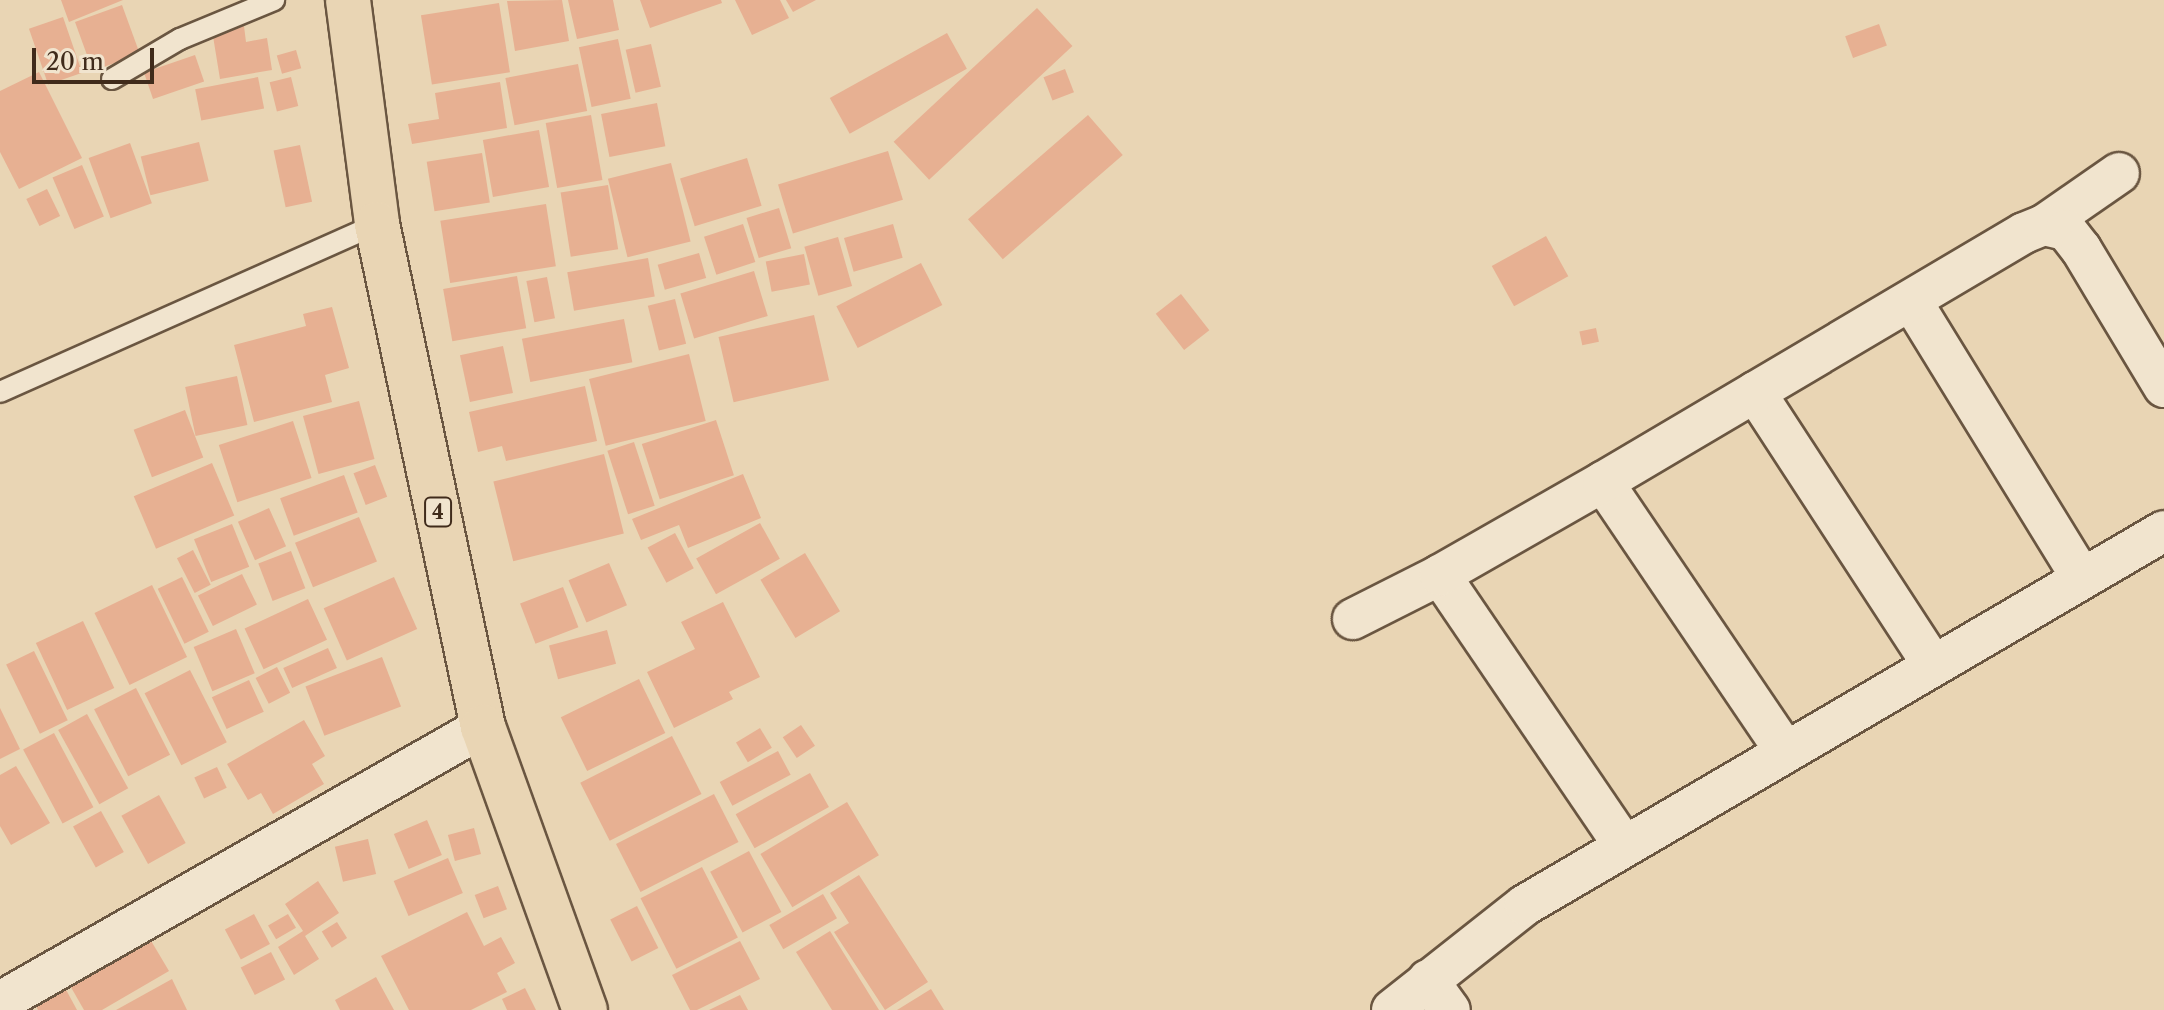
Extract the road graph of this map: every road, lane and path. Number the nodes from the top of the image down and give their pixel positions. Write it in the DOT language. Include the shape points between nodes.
graph roads {
  1 [pos="274,0"];
  2 [pos="348,0"];
  3 [pos="112,79"];
  4 [pos="2119,173"];
  5 [pos="377,224"];
  6 [pos="2044,225"];
  7 [pos="1912,302"];
  8 [pos="2164,387"];
  9 [pos="0,392"];
  10 [pos="1755,392"];
  11 [pos="1603,482"];
  12 [pos="2164,531"];
  13 [pos="1440,575"];
  14 [pos="2082,578"];
  15 [pos="1353,619"];
  16 [pos="1932,664"];
  17 [pos="483,727"];
  18 [pos="1786,752"];
  19 [pos="1624,846"];
  20 [pos="1439,995"];
  21 [pos="0,1002"];
  22 [pos="585,1010"];
  23 [pos="1392,1010"];
  1 -- 3 [label="lane" via="180,39"];
  2 -- 5 [label="highway, 4"];
  4 -- 6 [label="street"];
  5 -- 9 [label="lane"];
  5 -- 17 [label="highway, 4"];
  6 -- 7 [label="street"];
  6 -- 8 [label="street" via="2066,230 2081,249"];
  7 -- 10 [label="street"];
  7 -- 14 [label="street"];
  10 -- 11 [label="street"];
  10 -- 16 [label="street"];
  11 -- 13 [label="street"];
  11 -- 18 [label="street"];
  12 -- 14 [label="street"];
  13 -- 15 [label="street"];
  13 -- 19 [label="street"];
  14 -- 16 [label="street"];
  16 -- 18 [label="street"];
  17 -- 21 [label="street"];
  17 -- 22 [label="highway, 4"];
  18 -- 19 [label="street"];
  19 -- 20 [label="street" via="1525,905"];
  20 -- 23 [label="street"];
}
